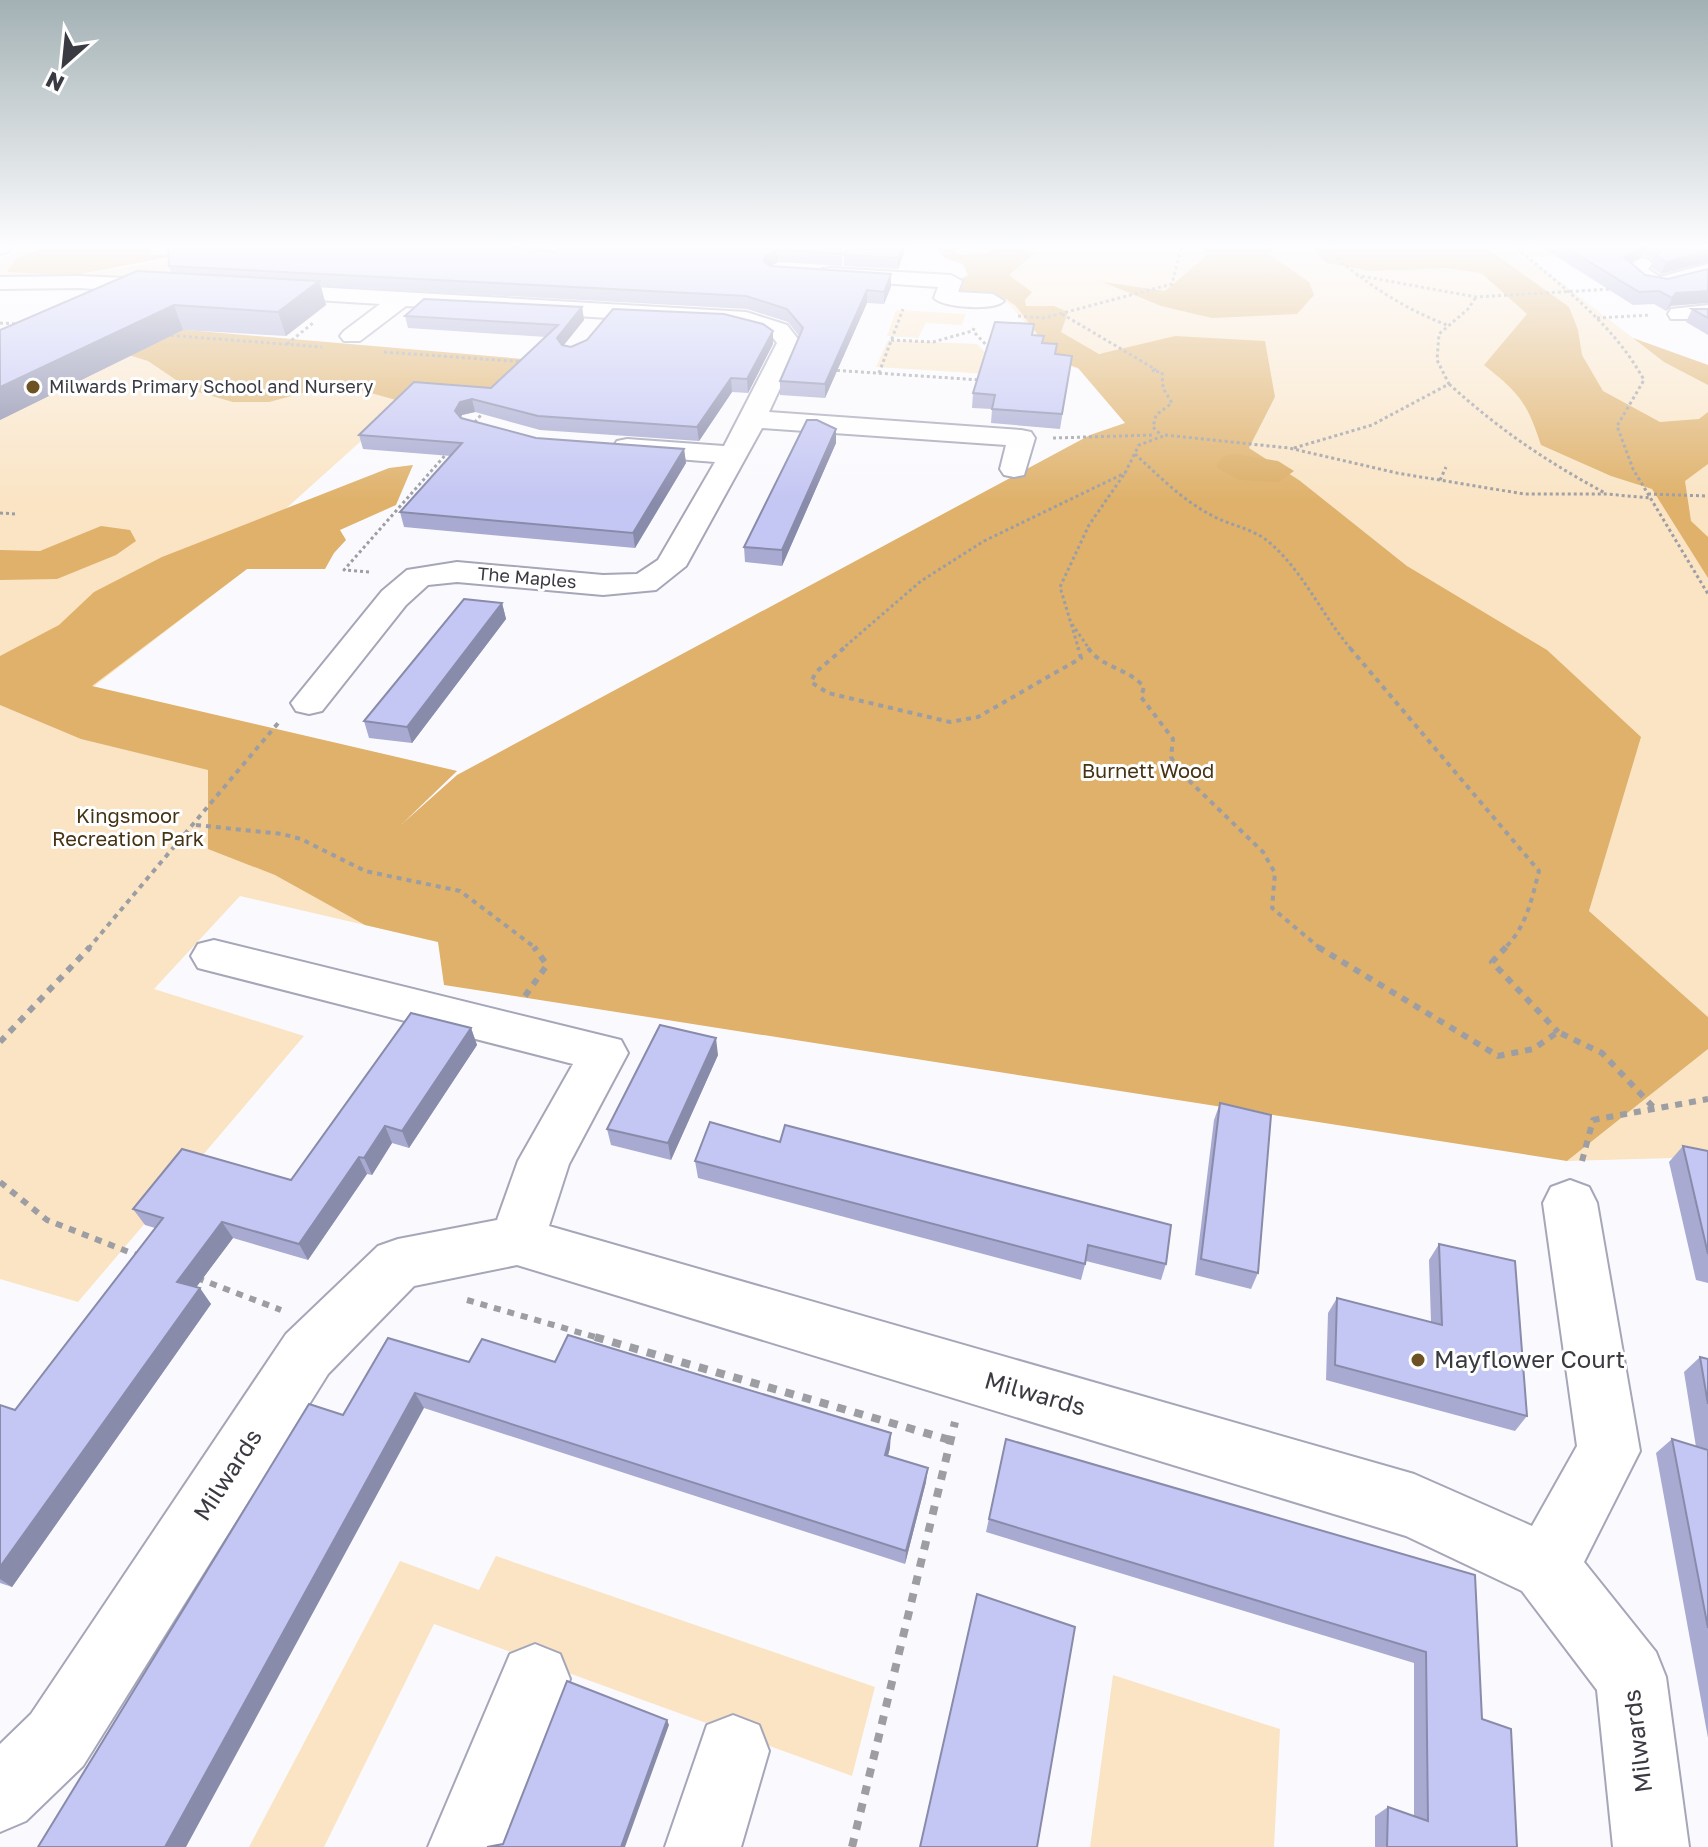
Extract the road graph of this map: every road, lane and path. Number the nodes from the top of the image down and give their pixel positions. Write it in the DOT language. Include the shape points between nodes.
graph roads {
  1 [pos="360,330"];
  2 [pos="556,330"];
  3 [pos="779,330"];
  4 [pos="895,330"];
  5 [pos="1090,330"];
  6 [pos="1442,330"];
  7 [pos="1608,330"];
  8 [pos="973,331"];
  9 [pos="156,335"];
  10 [pos="352,336"];
  11 [pos="891,340"];
  12 [pos="324,347"];
  13 [pos="385,352"];
  14 [pos="994,353"];
  15 [pos="528,362"];
  16 [pos="778,366"];
  17 [pos="519,372"];
  18 [pos="879,373"];
  19 [pos="1449,384"];
  20 [pos="494,401"];
  21 [pos="753,419"];
  22 [pos="464,435"];
  23 [pos="1163,435"];
  24 [pos="991,436"];
  25 [pos="1021,438"];
  26 [pos="599,445"];
  27 [pos="1523,445"];
  28 [pos="454,446"];
  29 [pos="1289,448"];
  30 [pos="1517,448"];
  31 [pos="1135,454"];
  32 [pos="732,455"];
  33 [pos="1446,467"];
  34 [pos="1014,469"];
  35 [pos="1125,473"];
  36 [pos="1440,480"];
  37 [pos="1606,494"];
  38 [pos="1707,495"];
  39 [pos="1649,496"];
  40 [pos="0,513"];
  41 [pos="17,514"];
  42 [pos="418,577"];
  43 [pos="1708,594"];
  44 [pos="1067,616"];
  45 [pos="309,703"];
  46 [pos="196,825"];
  47 [pos="214,956"];
  48 [pos="502,1028"];
  49 [pos="1558,1032"];
  50 [pos="0,1042"];
  51 [pos="1708,1099"];
  52 [pos="1655,1109"];
  53 [pos="0,1182"];
  54 [pos="1570,1203"];
  55 [pos="517,1241"];
  56 [pos="149,1259"];
  57 [pos="191,1276"];
  58 [pos="385,1276"];
  59 [pos="332,1329"];
  60 [pos="969,1375"];
  61 [pos="950,1440"];
  62 [pos="1546,1567"];
  63 [pos="535,1679"];
  64 [pos="733,1751"];
  65 [pos="0,1795"];
  66 [pos="466,1847"];
  67 [pos="703,1847"];
  68 [pos="852,1847"];
  69 [pos="1651,1847"];
  1 -- 10 [label="street"];
  2 -- 15 [label="path"];
  3 -- 16 [label="street, The Maples" via="789,343"];
  4 -- 11 [label="path"];
  5 -- 23 [label="path" via="1162,372 1172,403 1156,415 1153,427"];
  6 -- 19 [label="path" via="1437,360"];
  7 -- 39 [label="path" via="1635,359 1644,380 1617,426"];
  8 -- 11 [label="path" via="933,342"];
  8 -- 14 [label="path"];
  9 -- 12 [label="path"];
  11 -- 18 [label="path"];
  13 -- 15 [label="path"];
  15 -- 17 [label="path"];
  16 -- 18 [label="path"];
  16 -- 21 [label="street, The Maples"];
  18 -- 24 [label="path" via="1002,381"];
  19 -- 27 [label="path"];
  19 -- 29 [label="path" via="1372,425"];
  20 -- 22 [label="path"];
  21 -- 24 [label="street"];
  21 -- 32 [label="street, The Maples"];
  23 -- 25 [label="path"];
  23 -- 29 [label="path"];
  23 -- 31 [label="path" via="1139,445"];
  24 -- 25 [label="street"];
  25 -- 34 [label="street"];
  26 -- 32 [label="street"];
  27 -- 30 [label="path"];
  27 -- 37 [label="path"];
  28 -- 42 [label="path" via="344,570"];
  29 -- 36 [label="path"];
  31 -- 35 [label="path"];
  31 -- 49 [label="path" via="1210,515 1261,536 1289,562 1307,581 1337,633 1539,871 1519,934 1492,962"];
  32 -- 42 [label="street, The Maples" via="670,566 645,583 603,585 457,572"];
  33 -- 36 [label="path"];
  35 -- 44 [label="path" via="1089,525 1060,587"];
  35 -- 44 [label="path" via="984,541 921,581 811,682 828,693 950,722 978,717 1081,658"];
  36 -- 37 [label="path" via="1524,494"];
  37 -- 39 [label="path"];
  38 -- 39 [label="path"];
  39 -- 43 [label="path"];
  40 -- 41 [label="path"];
  42 -- 45 [label="street" via="394,598"];
  44 -- 49 [label="path" via="1096,659 1134,675 1144,687 1141,697 1173,739 1171,757 1179,771 1263,852 1275,873 1272,908 1324,952 1498,1056 1533,1049"];
  45 -- 46 [label="path" via="285,715"];
  46 -- 48 [label="path" via="282,834 365,871 460,891 539,951 547,965"];
  46 -- 50 [label="path" via="65,977"];
  47 -- 48 [label="street"];
  48 -- 55 [label="street" via="604,1053 544,1161"];
  49 -- 52 [label="path" via="1602,1053"];
  51 -- 52 [label="path"];
  52 -- 54 [label="path" via="1593,1120"];
  53 -- 56 [label="path" via="47,1220"];
  54 -- 62 [label="street" via="1609,1451"];
  55 -- 58 [label="street, Milwards" via="398,1264"];
  55 -- 60 [label="street, Milwards"];
  57 -- 59 [label="path"];
  58 -- 59 [label="street, Milwards"];
  58 -- 61 [label="path"];
  59 -- 65 [label="street, Milwards" via="307,1354 57,1740"];
  60 -- 61 [label="path"];
  60 -- 62 [label="street, Milwards" via="1414,1506"];
  61 -- 68 [label="path"];
  62 -- 69 [label="street, Milwards" via="1631,1677"];
  63 -- 66 [label="street"];
  64 -- 67 [label="street"];
}
